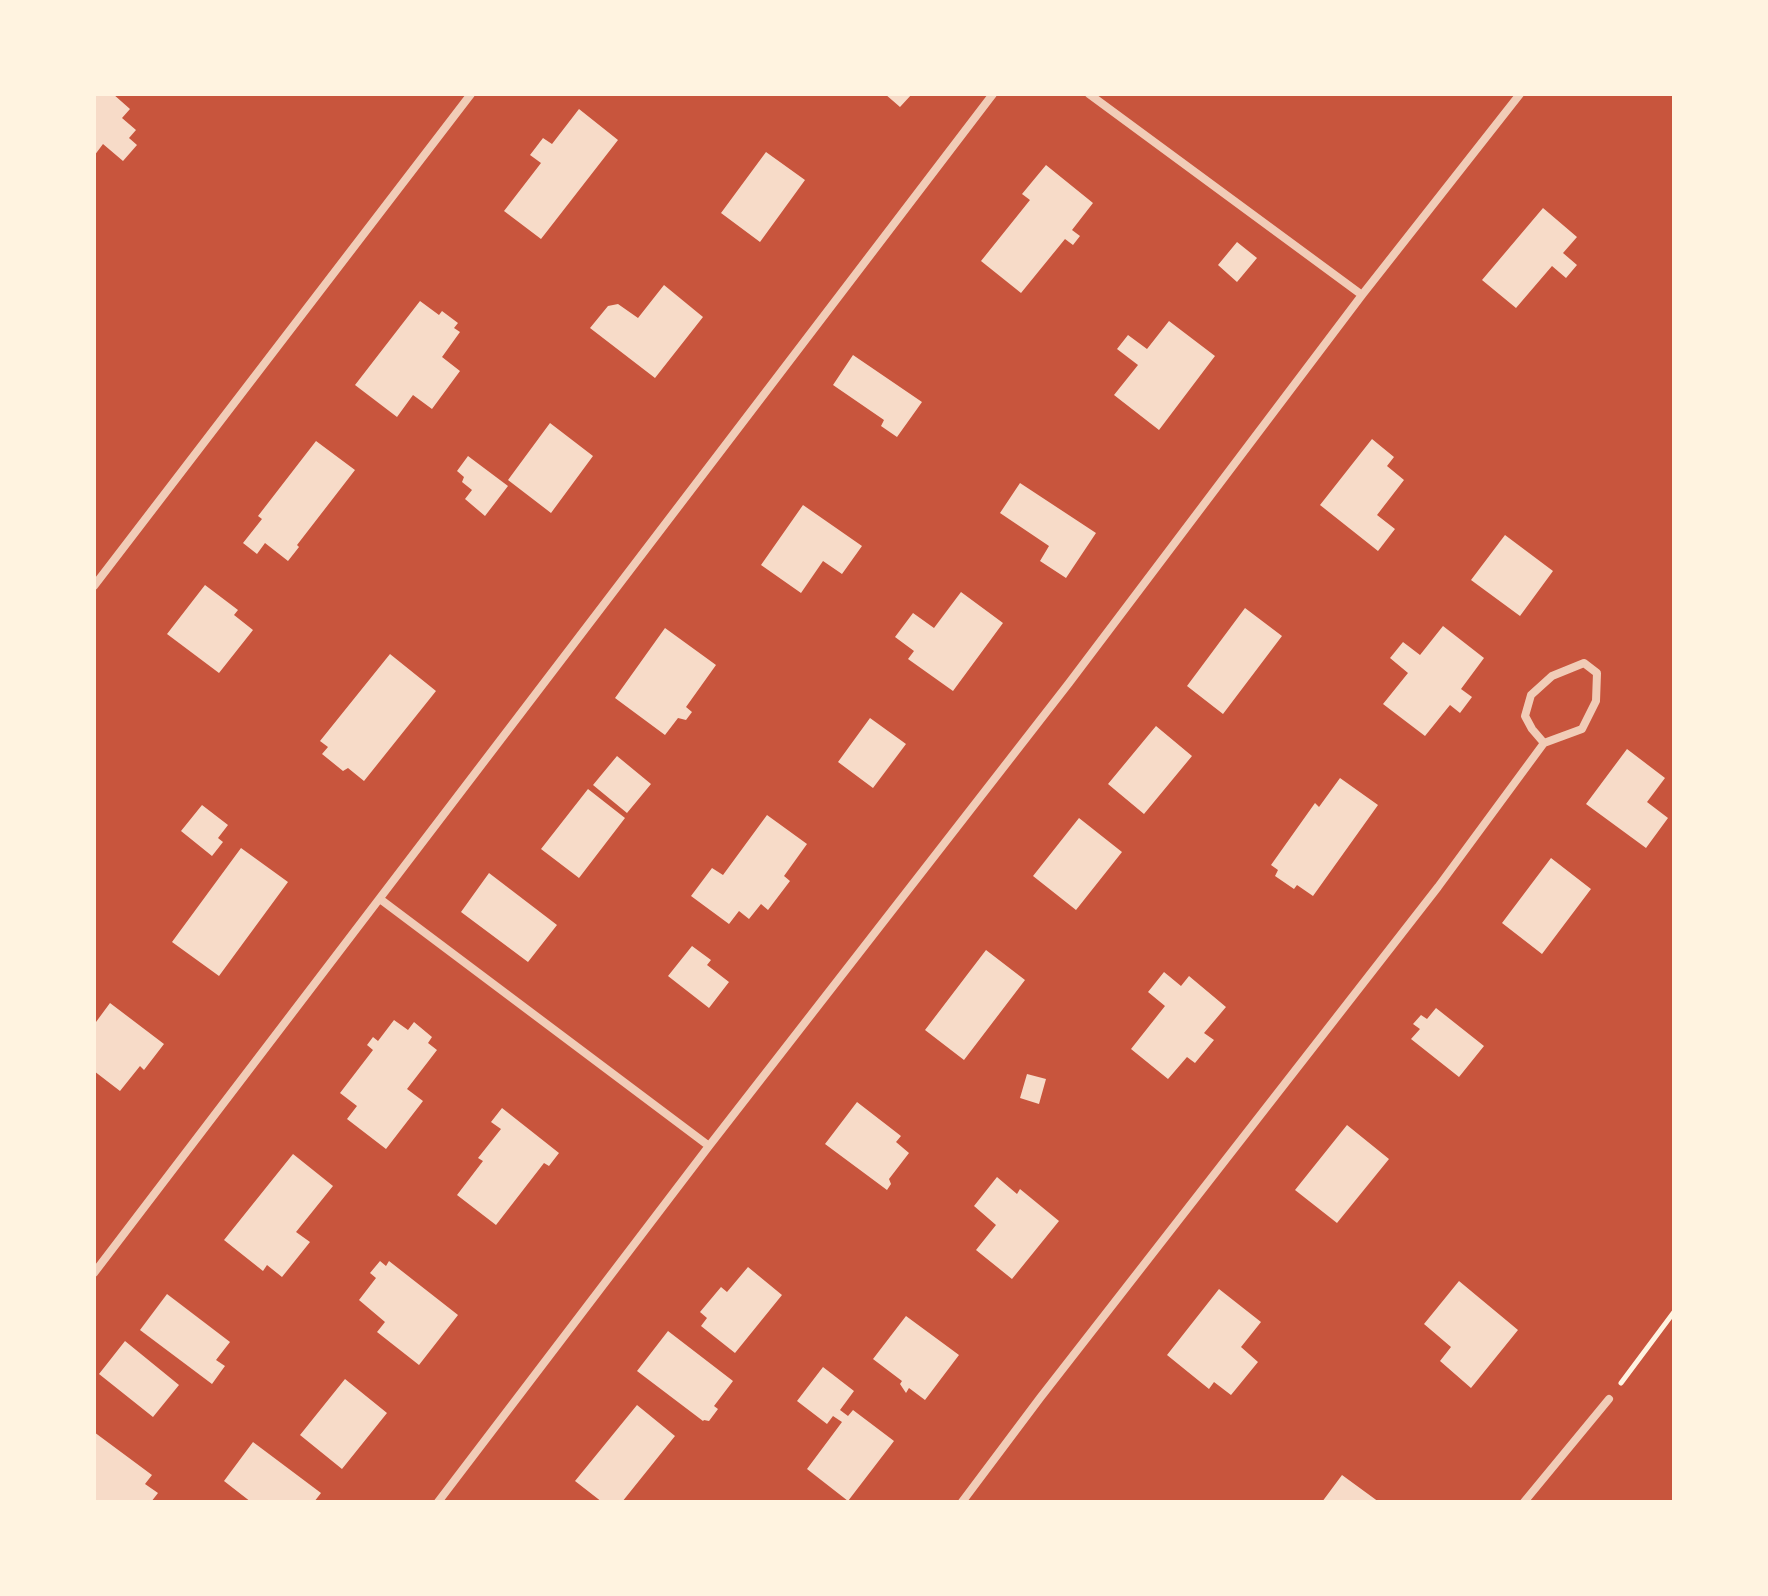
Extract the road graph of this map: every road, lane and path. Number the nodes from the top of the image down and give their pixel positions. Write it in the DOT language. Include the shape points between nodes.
graph roads {
  1 [pos="471,94"];
  2 [pos="993,94"];
  3 [pos="1089,94"];
  4 [pos="1520,94"];
  5 [pos="1362,295"];
  6 [pos="94,586"];
  7 [pos="1544,743"];
  8 [pos="380,899"];
  9 [pos="709,1146"];
  10 [pos="94,1273"];
  11 [pos="1674,1312"];
  12 [pos="1609,1399"];
  13 [pos="438,1502"];
  14 [pos="962,1502"];
  15 [pos="1524,1502"];
  1 -- 6 [label="street"];
  2 -- 8 [label="street"];
  3 -- 5 [label="street"];
  4 -- 5 [label="street"];
  5 -- 9 [label="street"];
  7 -- 7 [label="street" via="1582,729 1596,701 1597,673 1584,663 1552,676 1531,695 1525,716"];
  7 -- 14 [label="street"];
  8 -- 9 [label="street"];
  8 -- 10 [label="street"];
  9 -- 13 [label="street"];
  11 -- 12 [label="path"];
  12 -- 15 [label="street"];
}
